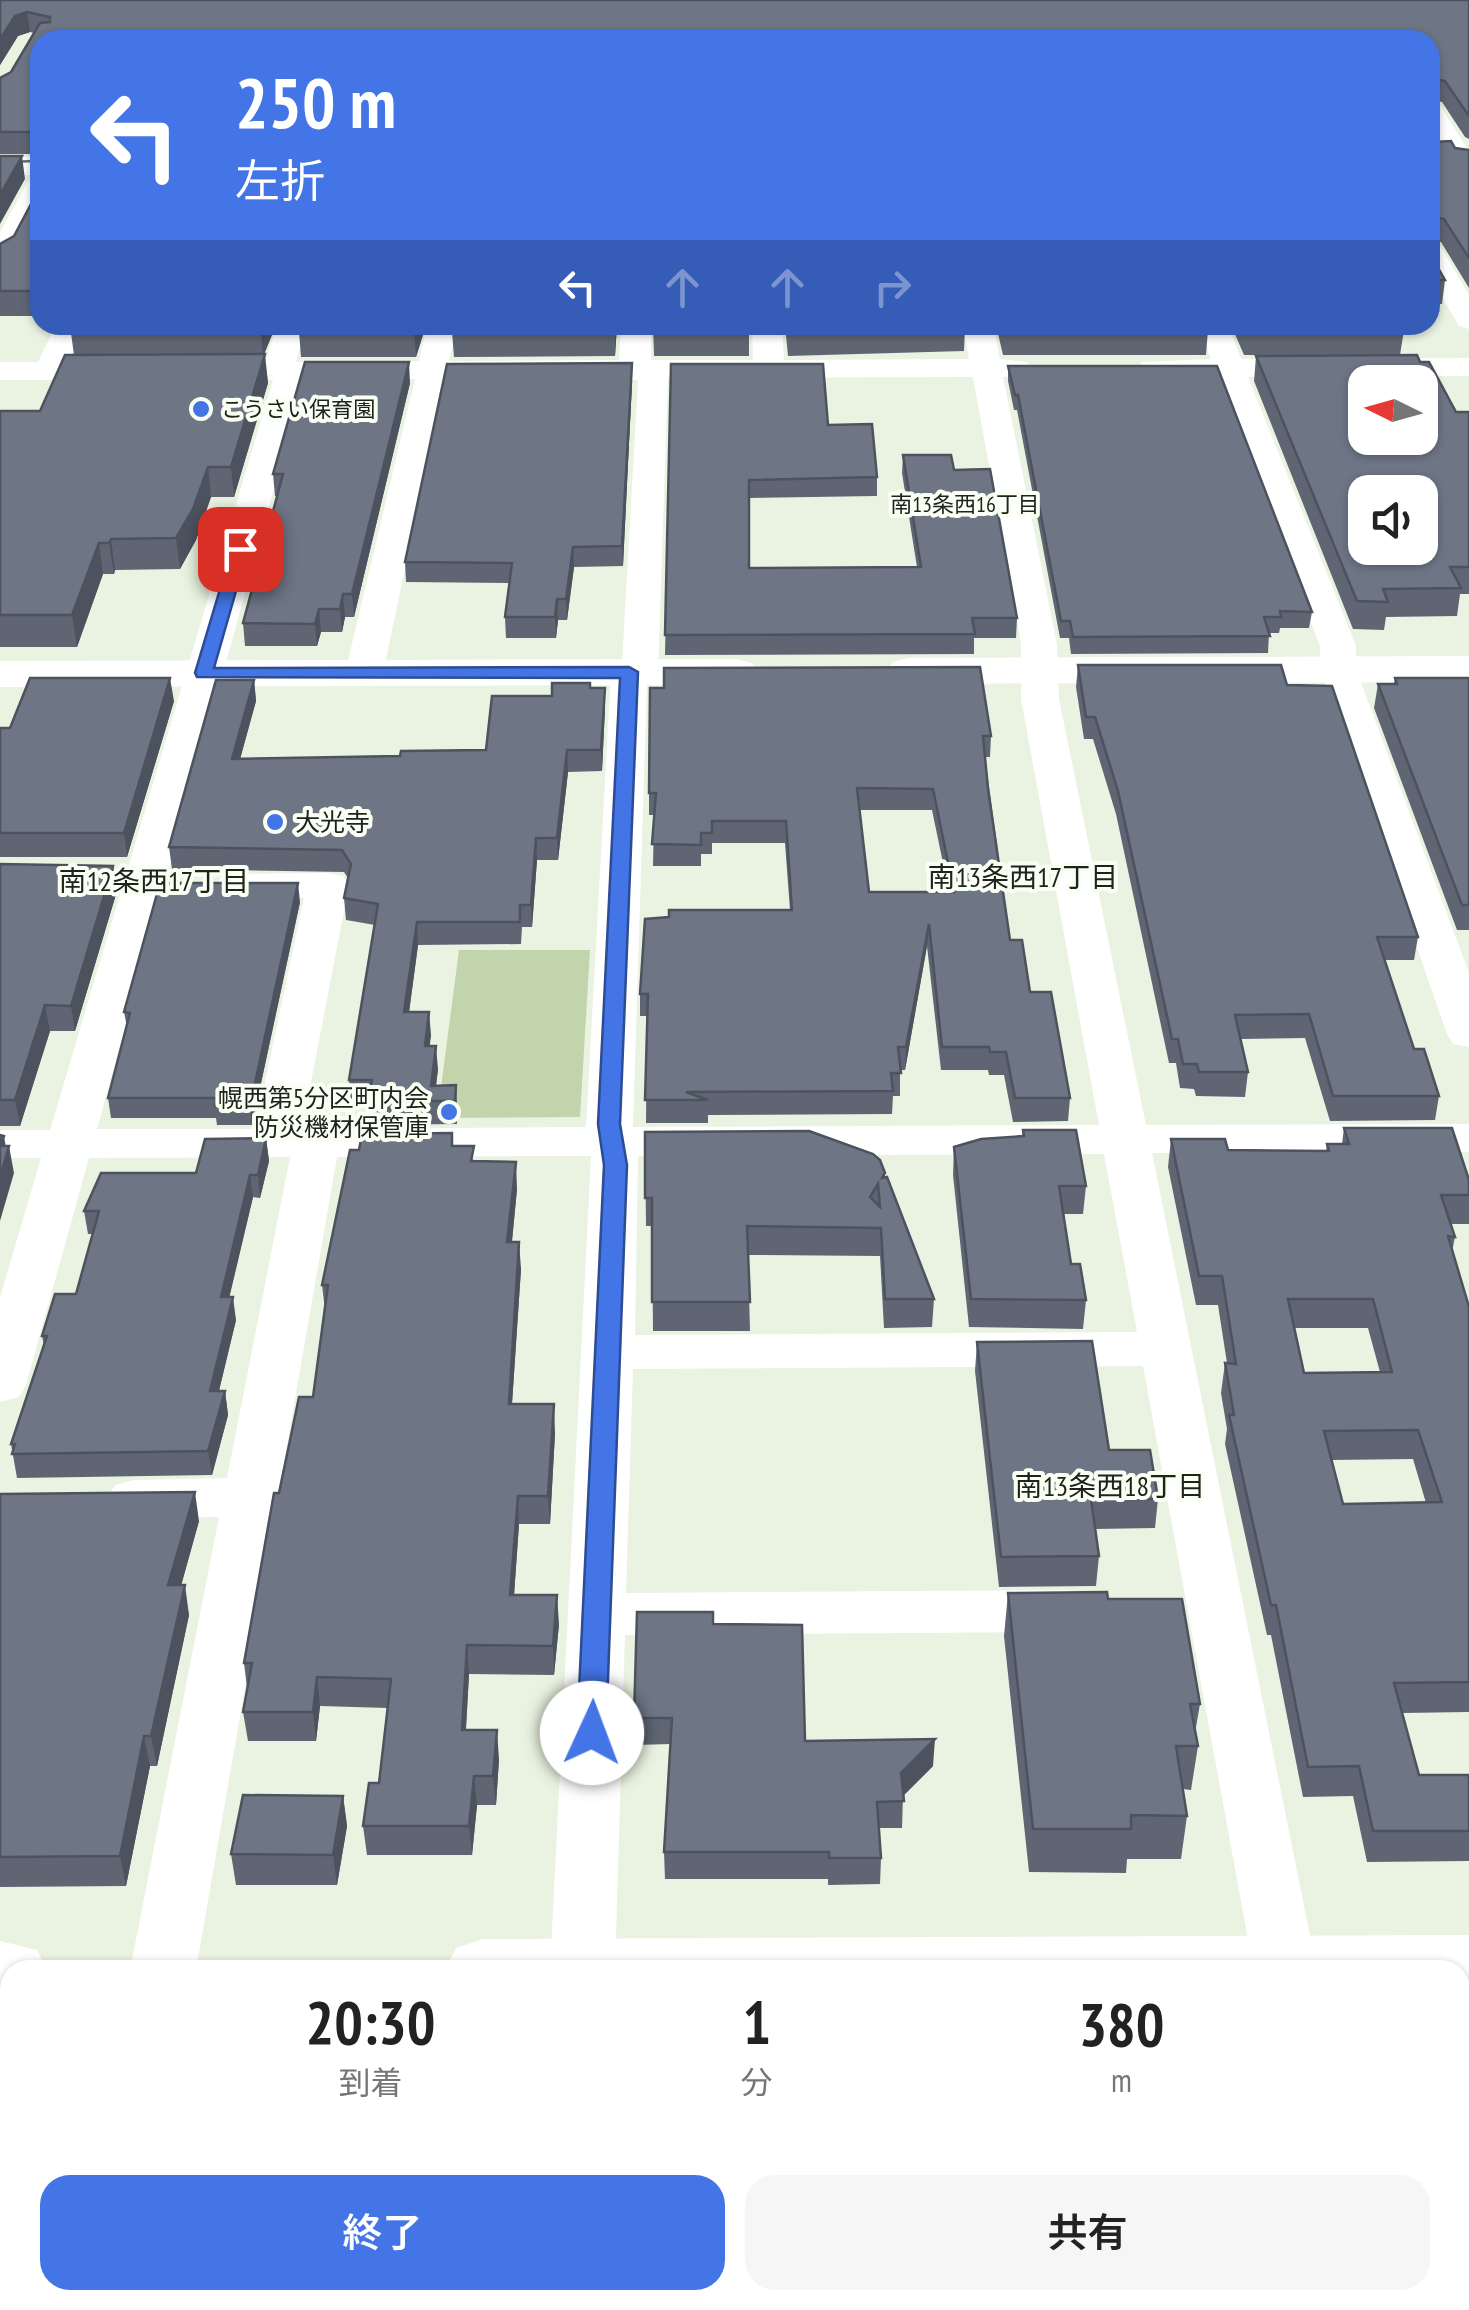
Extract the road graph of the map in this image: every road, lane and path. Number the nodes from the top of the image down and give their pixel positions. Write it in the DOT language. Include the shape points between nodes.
graph roads {
  1 [pos="1440,130"];
  2 [pos="0,153"];
  3 [pos="30,153"];
  4 [pos="1453,157"];
  5 [pos="0,166"];
  6 [pos="30,166"];
  7 [pos="30,201"];
  8 [pos="0,258"];
  9 [pos="1440,269"];
  10 [pos="1469,320"];
  11 [pos="65,335"];
  12 [pos="290,335"];
  13 [pos="440,335"];
  14 [pos="635,335"];
  15 [pos="767,335"];
  16 [pos="980,335"];
  17 [pos="1217,335"];
  18 [pos="986,368"];
  19 [pos="1042,368"];
  20 [pos="1118,368"];
  21 [pos="1230,368"];
  22 [pos="769,369"];
  23 [pos="1468,369"];
  24 [pos="284,370"];
  25 [pos="435,370"];
  26 [pos="644,370"];
  27 [pos="0,371"];
  28 [pos="49,371"];
  29 [pos="144,371"];
  30 [pos="182,371"];
  31 [pos="1469,669"];
  32 [pos="1040,670"];
  33 [pos="1338,670"];
  34 [pos="860,671"];
  35 [pos="635,672"];
  36 [pos="780,672"];
  37 [pos="204,673"];
  38 [pos="364,673"];
  39 [pos="0,674"];
  40 [pos="155,881"];
  41 [pos="1454,953"];
  42 [pos="1469,1034"];
  43 [pos="1469,1138"];
  44 [pos="1126,1140"];
  45 [pos="614,1142"];
  46 [pos="296,1143"];
  47 [pos="0,1144"];
  48 [pos="72,1144"];
  49 [pos="1166,1349"];
  50 [pos="608,1352"];
  51 [pos="0,1384"];
  52 [pos="250,1497"];
  53 [pos="77,1500"];
  54 [pos="1217,1610"];
  55 [pos="596,1614"];
  56 [pos="165,1960"];
  57 [pos="582,1960"];
  58 [pos="1285,1960"];
  1 -- 4 [label="street"];
  2 -- 3 [label="street"];
  5 -- 6 [label="street"];
  7 -- 8 [label="street"];
  9 -- 10 [label="street"];
  11 -- 28 [label="street"];
  12 -- 24 [label="street"];
  13 -- 25 [label="street"];
  14 -- 26 [label="street" via="634,362"];
  15 -- 22 [label="street"];
  16 -- 18 [label="street"];
  17 -- 21 [label="street"];
  18 -- 19 [label="street"];
  18 -- 22 [label="street"];
  18 -- 32 [label="street"];
  20 -- 21 [label="street"];
  21 -- 23 [label="street"];
  21 -- 33 [label="street" via="1338,646"];
  22 -- 26 [label="street"];
  24 -- 25 [label="street"];
  24 -- 30 [label="street"];
  24 -- 37 [label="street"];
  25 -- 26 [label="street"];
  25 -- 38 [label="street"];
  26 -- 35 [label="street" via="653,377"];
  27 -- 28 [label="street"];
  28 -- 29 [label="street"];
  31 -- 33 [label="street"];
  32 -- 33 [label="street"];
  32 -- 34 [label="street"];
  32 -- 44 [label="street"];
  33 -- 41 [label="street"];
  35 -- 36 [label="street"];
  35 -- 38 [label="street"];
  35 -- 45 [label="street" via="609,1124"];
  37 -- 38 [label="street"];
  37 -- 39 [label="street"];
  37 -- 40 [label="street"];
  40 -- 46 [label="street" via="328,885"];
  40 -- 48 [label="street"];
  41 -- 42 [label="street"];
  43 -- 44 [label="street"];
  44 -- 45 [label="street"];
  44 -- 49 [label="street"];
  45 -- 46 [label="street"];
  45 -- 50 [label="street"];
  46 -- 48 [label="street"];
  46 -- 52 [label="street"];
  47 -- 48 [label="street"];
  48 -- 51 [label="street"];
  49 -- 50 [label="street"];
  49 -- 54 [label="street"];
  50 -- 55 [label="street"];
  52 -- 53 [label="street"];
  52 -- 56 [label="street"];
  54 -- 55 [label="street"];
  54 -- 58 [label="street"];
  55 -- 57 [label="street"];
}
